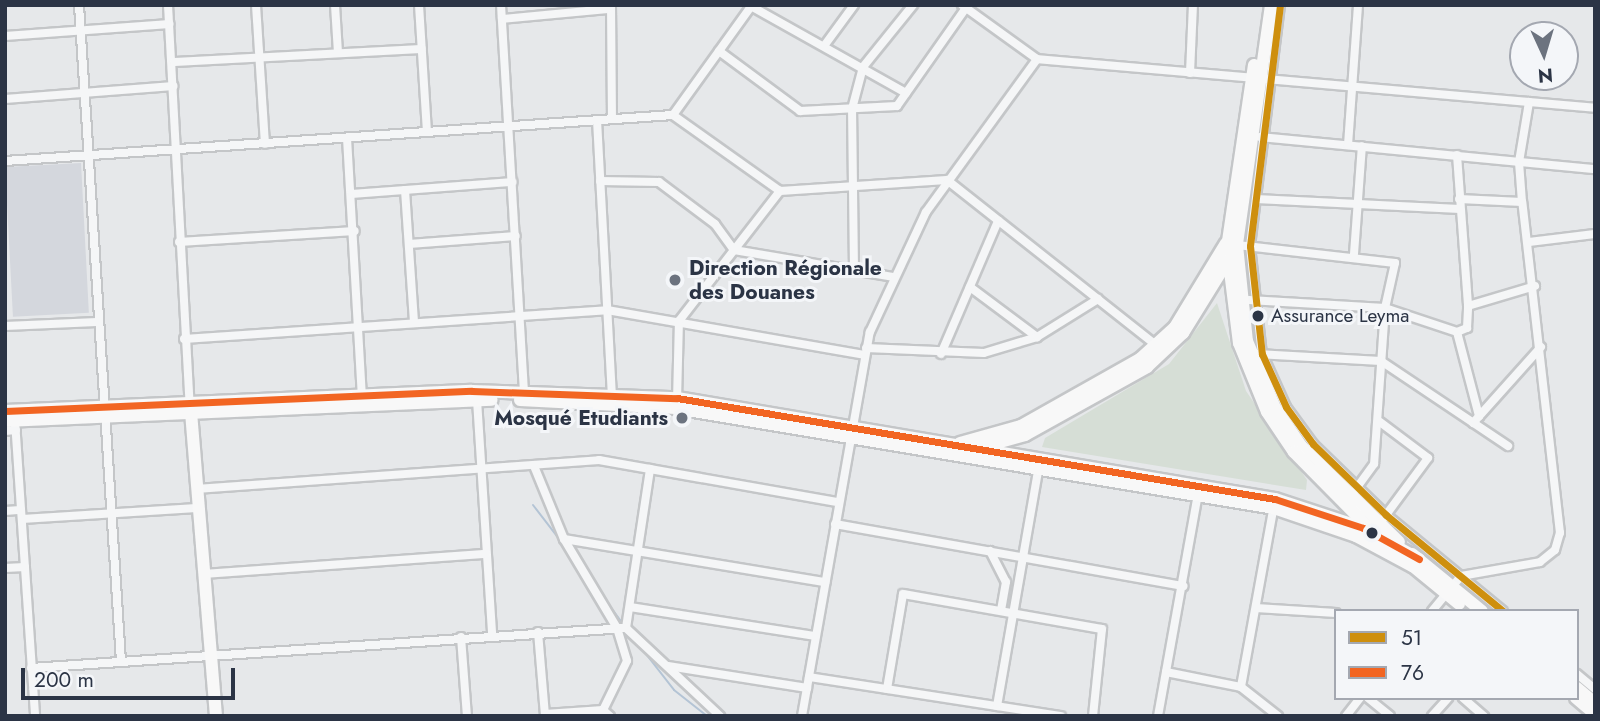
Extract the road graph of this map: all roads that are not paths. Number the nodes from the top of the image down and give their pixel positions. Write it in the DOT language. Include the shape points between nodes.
graph roads {
  1 [pos="79,5"];
  2 [pos="169,5"];
  3 [pos="256,5"];
  4 [pos="335,5"];
  5 [pos="419,5"];
  6 [pos="501,5"];
  7 [pos="854,5"];
  8 [pos="913,5"];
  9 [pos="1193,5"];
  10 [pos="1262,5"];
  11 [pos="1271,5"];
  12 [pos="1280,5"];
  13 [pos="1358,5"];
  14 [pos="751,6"];
  15 [pos="964,6"];
  16 [pos="609,7"];
  17 [pos="502,19"];
  18 [pos="170,24"];
  19 [pos="80,31"];
  20 [pos="5,36"];
  21 [pos="824,46"];
  22 [pos="422,50"];
  23 [pos="719,51"];
  24 [pos="338,54"];
  25 [pos="259,58"];
  26 [pos="1037,60"];
  27 [pos="174,62"];
  28 [pos="863,67"];
  29 [pos="1190,73"];
  30 [pos="1261,79"];
  31 [pos="174,86"];
  32 [pos="1351,87"];
  33 [pos="84,93"];
  34 [pos="906,93"];
  35 [pos="5,99"];
  36 [pos="1529,102"];
  37 [pos="1595,108"];
  38 [pos="852,109"];
  39 [pos="673,115"];
  40 [pos="612,119"];
  41 [pos="597,120"];
  42 [pos="509,127"];
  43 [pos="427,132"];
  44 [pos="1254,136"];
  45 [pos="347,138"];
  46 [pos="265,144"];
  47 [pos="1348,145"];
  48 [pos="1363,146"];
  49 [pos="175,149"];
  50 [pos="1457,155"];
  51 [pos="87,156"];
  52 [pos="5,161"];
  53 [pos="1520,162"];
  54 [pos="1595,169"];
  55 [pos="947,180"];
  56 [pos="600,181"];
  57 [pos="513,182"];
  58 [pos="857,187"];
  59 [pos="405,190"];
  60 [pos="780,191"];
  61 [pos="352,194"];
  62 [pos="1256,199"];
  63 [pos="1358,199"];
  64 [pos="1459,199"];
  65 [pos="1522,202"];
  66 [pos="1460,209"];
  67 [pos="998,220"];
  68 [pos="355,231"];
  69 [pos="1595,234"];
  70 [pos="516,236"];
  71 [pos="179,242"];
  72 [pos="1529,242"];
  73 [pos="409,244"];
  74 [pos="1238,244"];
  75 [pos="734,250"];
  76 [pos="1354,254"];
  77 [pos="1228,261"];
  78 [pos="854,270"];
  79 [pos="893,277"];
  80 [pos="970,286"];
  81 [pos="1535,286"];
  82 [pos="1098,299"];
  83 [pos="1240,299"];
  84 [pos="1468,306"];
  85 [pos="1385,308"];
  86 [pos="607,310"];
  87 [pos="520,316"];
  88 [pos="97,321"];
  89 [pos="679,321"];
  90 [pos="414,323"];
  91 [pos="5,326"];
  92 [pos="361,327"];
  93 [pos="1457,332"];
  94 [pos="1037,337"];
  95 [pos="184,339"];
  96 [pos="1541,347"];
  97 [pos="1161,349"];
  98 [pos="865,351"];
  99 [pos="941,355"];
  100 [pos="1252,355"];
  101 [pos="1381,361"];
  102 [pos="612,394"];
  103 [pos="524,395"];
  104 [pos="448,397"];
  105 [pos="362,399"];
  106 [pos="477,400"];
  107 [pos="676,403"];
  108 [pos="190,407"];
  109 [pos="102,414"];
  110 [pos="1476,420"];
  111 [pos="10,421"];
  112 [pos="1380,422"];
  113 [pos="850,430"];
  114 [pos="5,431"];
  115 [pos="1015,433"];
  116 [pos="1508,446"];
  117 [pos="976,447"];
  118 [pos="957,448"];
  119 [pos="1026,460"];
  120 [pos="534,466"];
  121 [pos="1039,468"];
  122 [pos="650,469"];
  123 [pos="481,471"];
  124 [pos="196,489"];
  125 [pos="1198,493"];
  126 [pos="1353,493"];
  127 [pos="838,502"];
  128 [pos="1274,503"];
  129 [pos="197,508"];
  130 [pos="5,510"];
  131 [pos="109,513"];
  132 [pos="21,514"];
  133 [pos="1382,520"];
  134 [pos="835,524"];
  135 [pos="1381,538"];
  136 [pos="564,539"];
  137 [pos="638,549"];
  138 [pos="990,551"];
  139 [pos="486,554"];
  140 [pos="1024,557"];
  141 [pos="1416,563"];
  142 [pos="25,567"];
  143 [pos="5,568"];
  144 [pos="204,574"];
  145 [pos="1461,576"];
  146 [pos="825,582"];
  147 [pos="1006,582"];
  148 [pos="1019,584"];
  149 [pos="1184,586"];
  150 [pos="1450,591"];
  151 [pos="630,607"];
  152 [pos="1256,608"];
  153 [pos="1434,609"];
  154 [pos="1466,609"];
  155 [pos="1479,609"];
  156 [pos="1501,609"];
  157 [pos="1001,611"];
  158 [pos="1014,613"];
  159 [pos="1334,613"];
  160 [pos="622,628"];
  161 [pos="538,632"];
  162 [pos="492,634"];
  163 [pos="816,636"];
  164 [pos="461,637"];
  165 [pos="212,655"];
  166 [pos="121,661"];
  167 [pos="668,666"];
  168 [pos="32,668"];
  169 [pos="1167,672"];
  170 [pos="809,677"];
  171 [pos="1579,679"];
  172 [pos="1241,687"];
  173 [pos="807,688"];
  174 [pos="887,689"];
  175 [pos="1358,700"];
  176 [pos="1370,700"];
  177 [pos="1446,700"];
  178 [pos="1465,700"];
  179 [pos="1588,704"];
  180 [pos="997,706"];
  181 [pos="607,713"];
  182 [pos="545,715"];
  183 [pos="35,716"];
  184 [pos="216,716"];
  185 [pos="467,716"];
  186 [pos="720,716"];
  187 [pos="802,716"];
  188 [pos="1061,716"];
  189 [pos="1093,716"];
  190 [pos="1158,716"];
  191 [pos="1278,716"];
  192 [pos="1346,716"];
  193 [pos="1390,716"];
  194 [pos="1432,716"];
  195 [pos="1484,716"];
  1 -- 19 [label="street"];
  2 -- 18 [label="street"];
  3 -- 25 [label="street"];
  4 -- 24 [label="street"];
  5 -- 22 [label="street"];
  6 -- 17 [label="street"];
  7 -- 21 [label="street"];
  8 -- 28 [label="street"];
  9 -- 29 [label="street"];
  10 -- 30 [label="main road"];
  11 -- 30 [label="main road"];
  12 -- 30 [label="street"];
  13 -- 32 [label="street"];
  14 -- 21 [label="street"];
  14 -- 23 [label="street"];
  15 -- 26 [label="street"];
  15 -- 34 [label="street"];
  16 -- 17 [label="street"];
  16 -- 40 [label="street"];
  17 -- 42 [label="street"];
  18 -- 19 [label="street"];
  18 -- 27 [label="street"];
  19 -- 20 [label="street"];
  19 -- 33 [label="street"];
  21 -- 28 [label="street"];
  22 -- 24 [label="street"];
  22 -- 43 [label="street"];
  23 -- 38 [label="street" via="800,111"];
  23 -- 39 [label="street"];
  24 -- 25 [label="street"];
  25 -- 27 [label="street"];
  25 -- 46 [label="street"];
  26 -- 29 [label="street"];
  26 -- 55 [label="street"];
  27 -- 31 [label="street"];
  28 -- 34 [label="street"];
  28 -- 38 [label="street"];
  29 -- 30 [label="street"];
  30 -- 32 [label="street"];
  30 -- 44 [label="main road"];
  31 -- 33 [label="street"];
  31 -- 49 [label="street"];
  32 -- 36 [label="street"];
  32 -- 47 [label="street"];
  33 -- 35 [label="street"];
  33 -- 51 [label="street"];
  34 -- 38 [label="street" via="897,106"];
  36 -- 37 [label="street"];
  36 -- 53 [label="street"];
  38 -- 58 [label="street"];
  39 -- 40 [label="street"];
  39 -- 60 [label="street"];
  40 -- 41 [label="street"];
  41 -- 42 [label="street"];
  41 -- 56 [label="street"];
  42 -- 43 [label="street"];
  42 -- 57 [label="street"];
  43 -- 45 [label="street"];
  44 -- 47 [label="street"];
  44 -- 62 [label="street"];
  44 -- 74 [label="main road"];
  45 -- 46 [label="street"];
  45 -- 61 [label="street"];
  46 -- 49 [label="street"];
  47 -- 48 [label="street"];
  48 -- 50 [label="street"];
  48 -- 63 [label="street"];
  49 -- 51 [label="street"];
  49 -- 71 [label="street"];
  50 -- 53 [label="street"];
  50 -- 64 [label="street"];
  51 -- 52 [label="street"];
  51 -- 88 [label="street"];
  53 -- 54 [label="street"];
  53 -- 65 [label="street"];
  55 -- 58 [label="street"];
  55 -- 67 [label="street"];
  55 -- 79 [label="street"];
  56 -- 75 [label="street" via="659,181 715,224"];
  56 -- 86 [label="street"];
  57 -- 59 [label="street"];
  57 -- 70 [label="street"];
  58 -- 60 [label="street"];
  58 -- 78 [label="street"];
  59 -- 61 [label="street"];
  59 -- 73 [label="street"];
  60 -- 75 [label="street"];
  61 -- 68 [label="street"];
  62 -- 63 [label="street"];
  62 -- 74 [label="street"];
  63 -- 66 [label="street"];
  63 -- 76 [label="street"];
  64 -- 65 [label="street"];
  64 -- 66 [label="street"];
  65 -- 72 [label="street"];
  66 -- 84 [label="street"];
  67 -- 80 [label="street"];
  67 -- 82 [label="street"];
  68 -- 71 [label="street"];
  68 -- 92 [label="street"];
  69 -- 72 [label="street"];
  70 -- 73 [label="street"];
  70 -- 87 [label="street"];
  71 -- 95 [label="street"];
  72 -- 81 [label="street"];
  73 -- 90 [label="street"];
  74 -- 76 [label="street"];
  74 -- 77 [label="main road"];
  74 -- 83 [label="main road"];
  74 -- 97 [label="main road"];
  75 -- 78 [label="street"];
  75 -- 89 [label="street"];
  76 -- 85 [label="street" via="1395,264"];
  77 -- 83 [label="main road"];
  77 -- 97 [label="main road"];
  78 -- 79 [label="street"];
  79 -- 98 [label="street"];
  80 -- 94 [label="street"];
  80 -- 99 [label="street"];
  81 -- 84 [label="street"];
  81 -- 96 [label="street"];
  82 -- 94 [label="street"];
  82 -- 97 [label="street"];
  83 -- 85 [label="street"];
  83 -- 100 [label="main road"];
  84 -- 93 [label="street" via="1467,328"];
  85 -- 93 [label="street"];
  85 -- 101 [label="street"];
  86 -- 87 [label="street"];
  86 -- 89 [label="street"];
  86 -- 102 [label="street"];
  87 -- 90 [label="street"];
  87 -- 103 [label="street"];
  88 -- 91 [label="street"];
  88 -- 109 [label="street"];
  89 -- 98 [label="street"];
  89 -- 107 [label="street"];
  90 -- 92 [label="street"];
  92 -- 95 [label="street"];
  92 -- 105 [label="street"];
  93 -- 110 [label="street"];
  94 -- 99 [label="street" via="984,354"];
  95 -- 108 [label="street"];
  96 -- 110 [label="street"];
  96 -- 145 [label="street" via="1560,533 1555,550 1541,562"];
  97 -- 115 [label="main road" via="1123,384"];
  98 -- 99 [label="street"];
  98 -- 113 [label="street"];
  100 -- 101 [label="street"];
  100 -- 126 [label="main road" via="1294,436"];
  100 -- 135 [label="main road" via="1294,452"];
  101 -- 110 [label="street"];
  101 -- 112 [label="street"];
  102 -- 103 [label="main road"];
  102 -- 107 [label="main road"];
  103 -- 104 [label="main road"];
  103 -- 106 [label="main road"];
  103 -- 107 [label="main road"];
  104 -- 105 [label="main road"];
  104 -- 106 [label="main road"];
  105 -- 108 [label="main road"];
  106 -- 123 [label="street"];
  107 -- 113 [label="main road"];
  108 -- 109 [label="main road"];
  108 -- 124 [label="main road"];
  109 -- 111 [label="main road"];
  109 -- 131 [label="street"];
  110 -- 116 [label="street"];
  111 -- 114 [label="street"];
  111 -- 132 [label="street"];
  112 -- 126 [label="street" via="1374,464"];
  112 -- 133 [label="street" via="1428,458"];
  113 -- 118 [label="main road"];
  113 -- 118 [label="main road" via="939,451"];
  113 -- 127 [label="street"];
  115 -- 117 [label="main road"];
  115 -- 118 [label="main road"];
  115 -- 119 [label="main road"];
  117 -- 118 [label="main road"];
  117 -- 119 [label="main road"];
  118 -- 121 [label="main road"];
  119 -- 121 [label="main road"];
  120 -- 122 [label="street" via="599,460"];
  120 -- 123 [label="street"];
  120 -- 136 [label="street"];
  121 -- 125 [label="main road"];
  121 -- 140 [label="street"];
  122 -- 127 [label="street"];
  122 -- 137 [label="street"];
  123 -- 124 [label="street"];
  123 -- 139 [label="street"];
  124 -- 129 [label="main road"];
  125 -- 128 [label="main road"];
  125 -- 149 [label="street"];
  126 -- 133 [label="main road"];
  127 -- 134 [label="street"];
  128 -- 135 [label="main road"];
  128 -- 141 [label="main road"];
  128 -- 152 [label="street"];
  129 -- 131 [label="street"];
  129 -- 144 [label="main road"];
  130 -- 132 [label="street"];
  131 -- 132 [label="street"];
  131 -- 166 [label="street"];
  132 -- 142 [label="street"];
  133 -- 141 [label="main road"];
  133 -- 145 [label="street"];
  134 -- 138 [label="street"];
  134 -- 146 [label="street"];
  135 -- 141 [label="main road"];
  136 -- 137 [label="street"];
  136 -- 160 [label="street"];
  137 -- 146 [label="street"];
  137 -- 151 [label="street"];
  138 -- 140 [label="street"];
  138 -- 147 [label="street"];
  139 -- 144 [label="street"];
  139 -- 162 [label="street"];
  140 -- 148 [label="street"];
  140 -- 149 [label="street"];
  141 -- 150 [label="main road"];
  142 -- 143 [label="street"];
  142 -- 168 [label="street"];
  144 -- 165 [label="main road"];
  145 -- 150 [label="street"];
  145 -- 156 [label="street"];
  146 -- 163 [label="street"];
  147 -- 148 [label="street"];
  147 -- 157 [label="street"];
  148 -- 158 [label="street"];
  149 -- 169 [label="street"];
  150 -- 153 [label="street"];
  150 -- 154 [label="main road"];
  150 -- 155 [label="main road"];
  151 -- 160 [label="street"];
  151 -- 163 [label="street"];
  152 -- 159 [label="street"];
  152 -- 172 [label="street"];
  157 -- 158 [label="street"];
  157 -- 174 [label="street" via="903,594"];
  158 -- 180 [label="street"];
  158 -- 189 [label="street" via="1106,633"];
  160 -- 161 [label="street"];
  160 -- 167 [label="street"];
  160 -- 181 [label="street" via="627,661"];
  161 -- 162 [label="street"];
  161 -- 182 [label="street"];
  162 -- 164 [label="street"];
  163 -- 170 [label="street"];
  164 -- 165 [label="street"];
  164 -- 185 [label="street"];
  165 -- 166 [label="street"];
  165 -- 184 [label="main road"];
  166 -- 168 [label="street"];
  167 -- 173 [label="street"];
  167 -- 186 [label="street"];
  168 -- 183 [label="street"];
  169 -- 172 [label="street"];
  169 -- 190 [label="street"];
  170 -- 173 [label="street"];
  170 -- 174 [label="street"];
  171 -- 179 [label="street"];
  172 -- 191 [label="street"];
  173 -- 187 [label="street"];
  174 -- 180 [label="street"];
  175 -- 192 [label="street"];
  176 -- 193 [label="street"];
  177 -- 194 [label="street"];
  178 -- 195 [label="street"];
  180 -- 188 [label="street"];
  181 -- 182 [label="street"];
}
